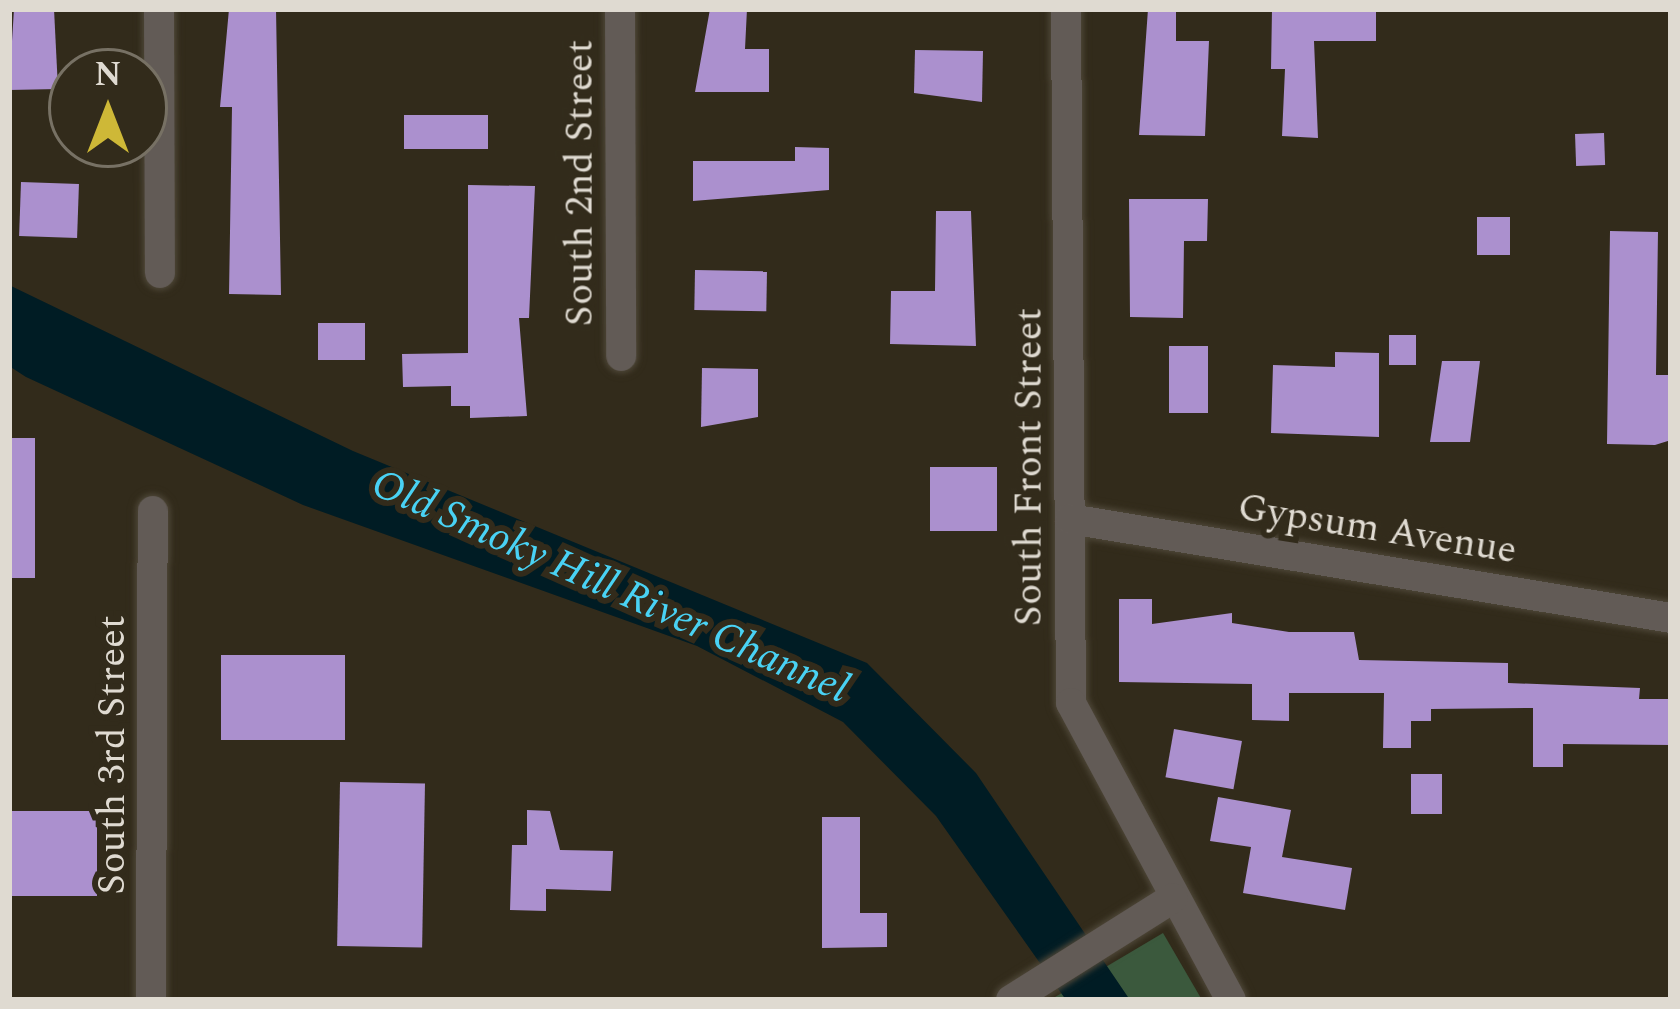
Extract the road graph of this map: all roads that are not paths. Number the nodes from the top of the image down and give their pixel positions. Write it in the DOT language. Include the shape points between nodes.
graph roads {
  1 [pos="159,9"];
  2 [pos="620,9"];
  3 [pos="1066,9"];
  4 [pos="160,273"];
  5 [pos="621,356"];
  6 [pos="153,511"];
  7 [pos="1070,519"];
  8 [pos="1671,618"];
  9 [pos="1173,898"];
  10 [pos="1020,995"];
  11 [pos="151,1000"];
  12 [pos="1231,1000"];
  1 -- 4 [label="street"];
  2 -- 5 [label="street, South 2nd Street"];
  3 -- 7 [label="street, South Front Street"];
  6 -- 11 [label="street, South 3rd Street"];
  7 -- 8 [label="street, Gypsum Avenue"];
  7 -- 9 [label="street, South Front Street" via="1071,703"];
  9 -- 10 [label="street"];
  9 -- 12 [label="street, South Front Street"];
}
